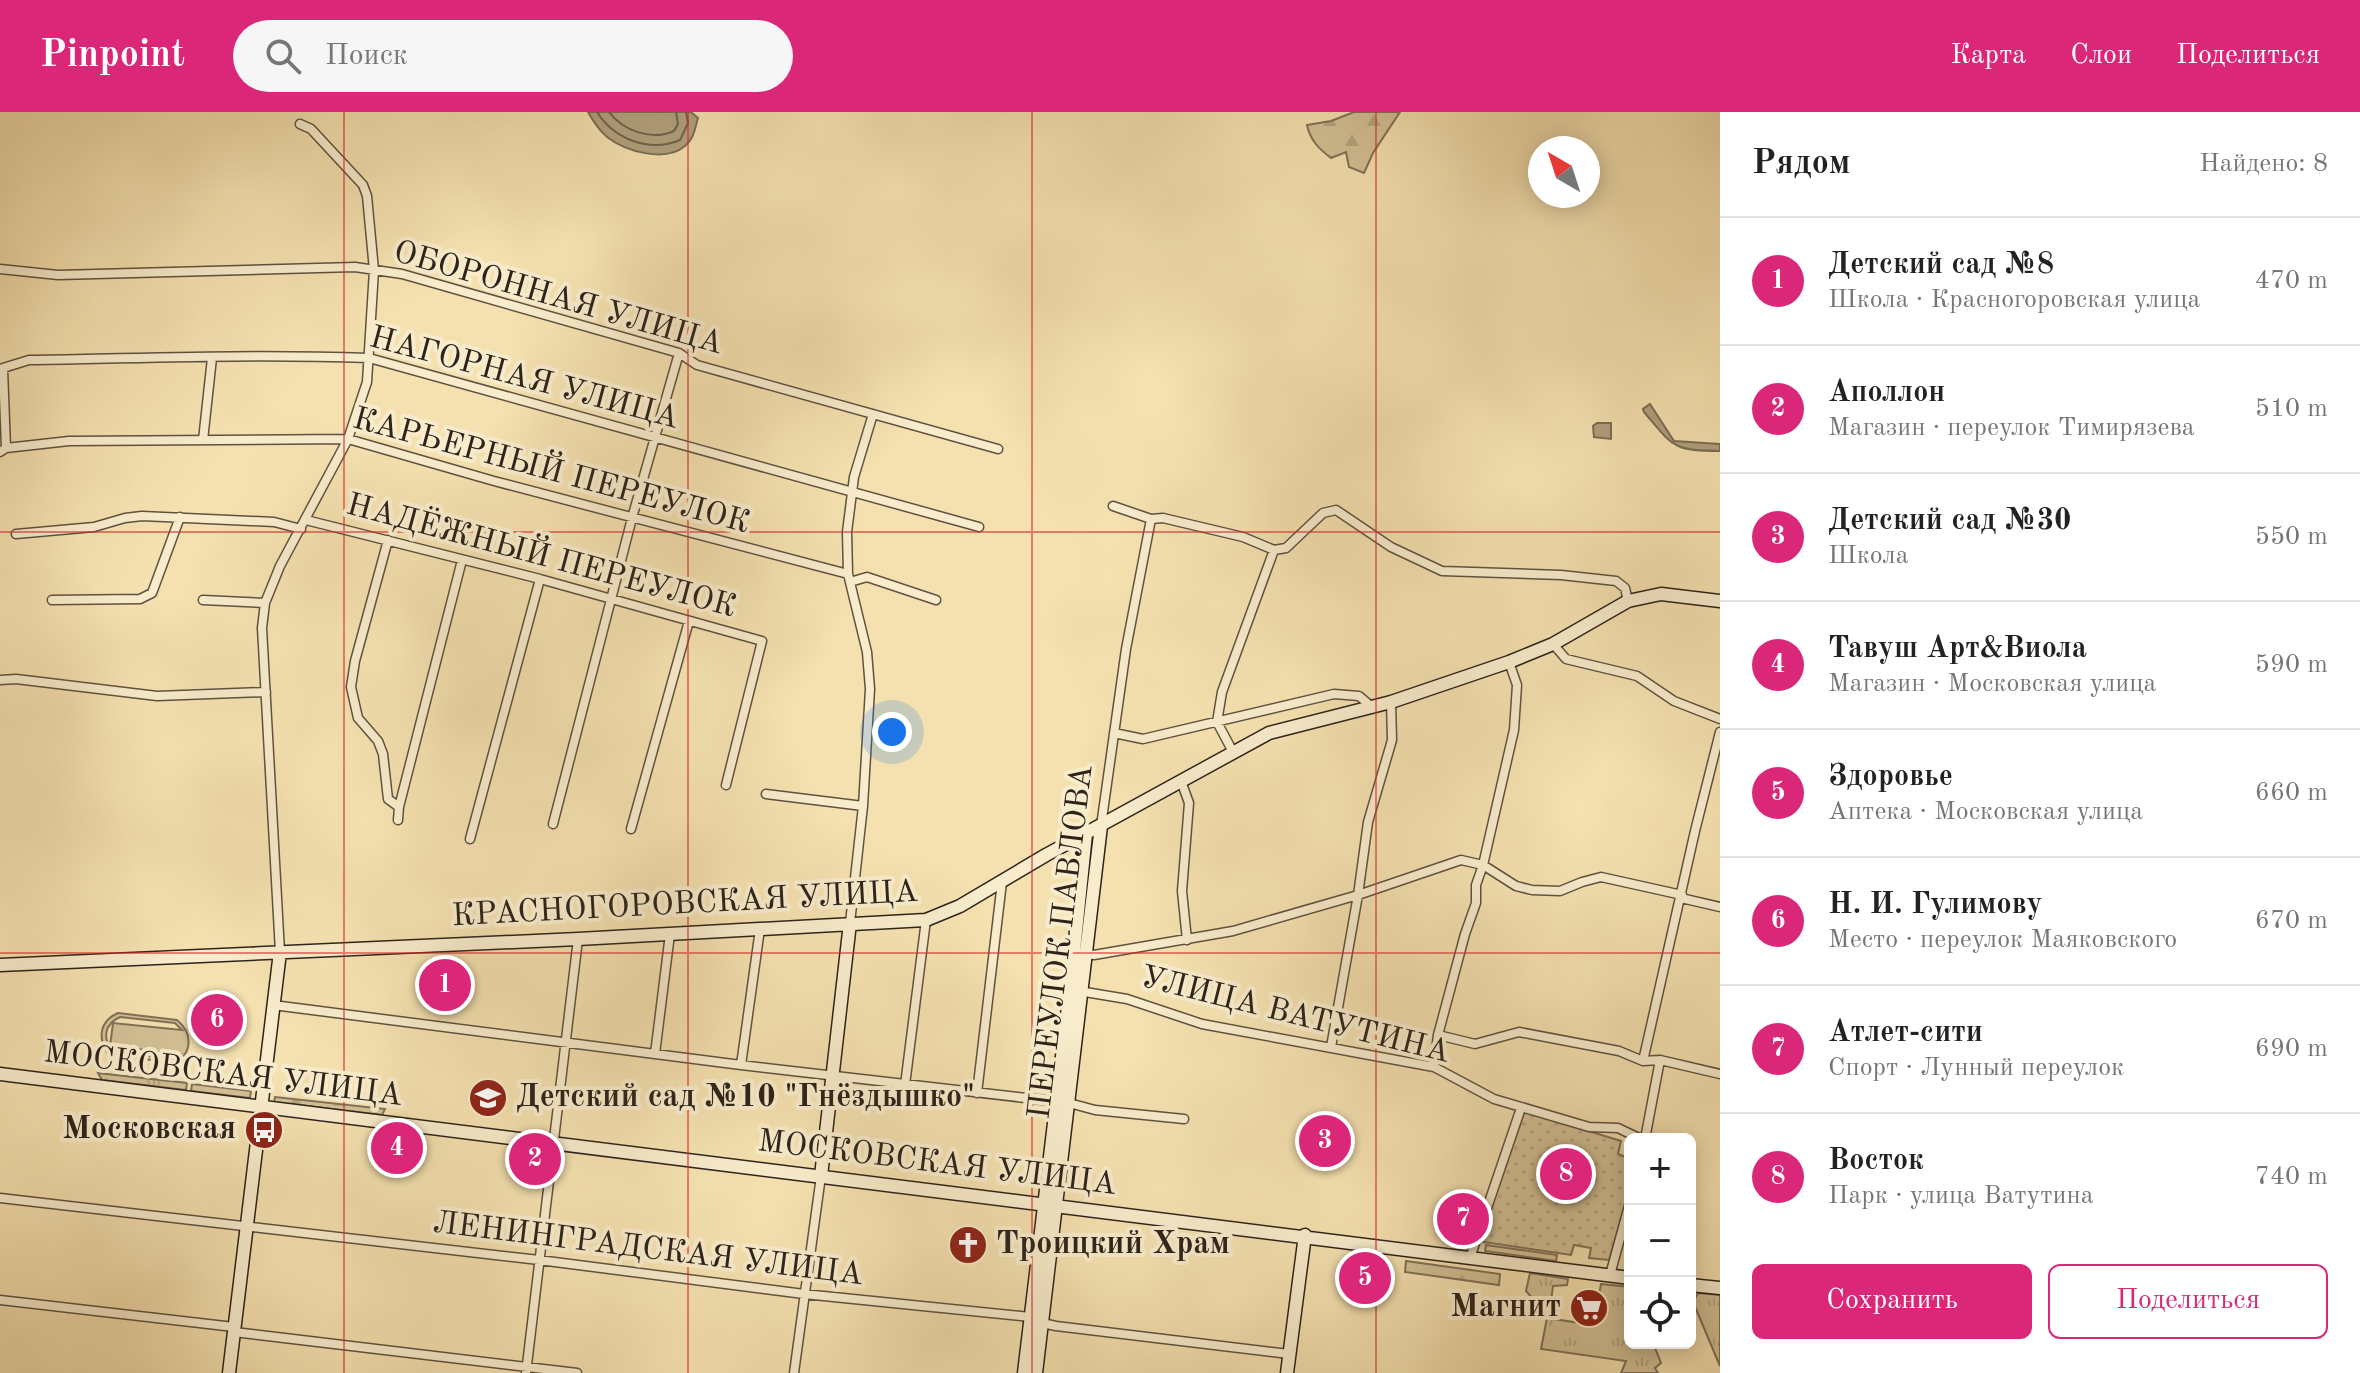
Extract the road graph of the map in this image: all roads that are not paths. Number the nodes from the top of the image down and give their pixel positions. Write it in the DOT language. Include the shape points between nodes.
graph roads {
  1 [pos="300,124"];
  2 [pos="0,269"];
  3 [pos="374,270"];
  4 [pos="679,353"];
  5 [pos="212,358"];
  6 [pos="369,358"];
  7 [pos="1,369"];
  8 [pos="873,414"];
  9 [pos="348,439"];
  10 [pos="656,439"];
  11 [pos="203,440"];
  12 [pos="998,449"];
  13 [pos="3,450"];
  14 [pos="851,492"];
  15 [pos="1113,506"];
  16 [pos="180,517"];
  17 [pos="632,518"];
  18 [pos="1151,519"];
  19 [pos="306,520"];
  20 [pos="979,527"];
  21 [pos="301,529"];
  22 [pos="16,534"];
  23 [pos="388,540"];
  24 [pos="1274,550"];
  25 [pos="462,560"];
  26 [pos="849,578"];
  27 [pos="540,579"];
  28 [pos="611,599"];
  29 [pos="52,600"];
  30 [pos="203,600"];
  31 [pos="936,600"];
  32 [pos="1628,601"];
  33 [pos="1720,601"];
  34 [pos="265,603"];
  35 [pos="689,621"];
  36 [pos="1553,644"];
  37 [pos="1509,662"];
  38 [pos="0,680"];
  39 [pos="266,692"];
  40 [pos="1391,702"];
  41 [pos="1372,707"];
  42 [pos="1720,718"];
  43 [pos="1217,722"];
  44 [pos="1720,732"];
  45 [pos="1114,733"];
  46 [pos="1233,752"];
  47 [pos="1181,781"];
  48 [pos="726,785"];
  49 [pos="766,794"];
  50 [pos="863,806"];
  51 [pos="399,807"];
  52 [pos="398,820"];
  53 [pos="553,824"];
  54 [pos="1101,826"];
  55 [pos="631,829"];
  56 [pos="1086,834"];
  57 [pos="470,839"];
  58 [pos="1483,865"];
  59 [pos="1002,882"];
  60 [pos="1358,895"];
  61 [pos="1682,896"];
  62 [pos="1720,907"];
  63 [pos="926,920"];
  64 [pos="850,923"];
  65 [pos="760,929"];
  66 [pos="670,934"];
  67 [pos="578,939"];
  68 [pos="1187,940"];
  69 [pos="280,952"];
  70 [pos="1080,953"];
  71 [pos="0,965"];
  72 [pos="1076,991"];
  73 [pos="273,1005"];
  74 [pos="1438,1035"];
  75 [pos="566,1042"];
  76 [pos="1331,1047"];
  77 [pos="655,1054"];
  78 [pos="1660,1060"];
  79 [pos="1643,1061"];
  80 [pos="741,1065"];
  81 [pos="1434,1067"];
  82 [pos="0,1074"];
  83 [pos="1720,1074"];
  84 [pos="833,1076"];
  85 [pos="905,1085"];
  86 [pos="977,1093"];
  87 [pos="1063,1103"];
  88 [pos="261,1105"];
  89 [pos="1521,1108"];
  90 [pos="1184,1119"];
  91 [pos="1629,1133"];
  92 [pos="1644,1133"];
  93 [pos="553,1143"];
  94 [pos="821,1176"];
  95 [pos="0,1198"];
  96 [pos="1051,1204"];
  97 [pos="1629,1205"];
  98 [pos="246,1228"];
  99 [pos="1305,1235"];
  100 [pos="1470,1258"];
  101 [pos="539,1260"];
  102 [pos="1610,1275"];
  103 [pos="1624,1277"];
  104 [pos="1696,1286"];
  105 [pos="1720,1288"];
  106 [pos="804,1294"];
  107 [pos="0,1300"];
  108 [pos="1036,1320"];
  109 [pos="234,1329"];
  110 [pos="1289,1354"];
  111 [pos="526,1370"];
  112 [pos="229,1373"];
  113 [pos="577,1373"];
  114 [pos="794,1373"];
  115 [pos="1024,1373"];
  116 [pos="1036,1373"];
  117 [pos="1287,1373"];
  1 -- 3 [label="street" via="311,129 363,185"];
  2 -- 3 [label="street, ОБОРОННАЯ УЛИЦА" via="58,275"];
  3 -- 4 [label="street, ОБОРОННАЯ УЛИЦА"];
  3 -- 6 [label="street"];
  4 -- 8 [label="street, ОБОРОННАЯ УЛИЦА" via="697,365"];
  4 -- 10 [label="street"];
  5 -- 6 [label="street, НАГОРНАЯ УЛИЦА"];
  5 -- 7 [label="street, НАГОРНАЯ УЛИЦА" via="29,360"];
  5 -- 11 [label="street"];
  6 -- 9 [label="street" via="367,382"];
  6 -- 10 [label="street, НАГОРНАЯ УЛИЦА"];
  7 -- 13 [label="street"];
  8 -- 12 [label="street, ОБОРОННАЯ УЛИЦА"];
  8 -- 14 [label="street"];
  9 -- 11 [label="street, КАРЬЕРНЫЙ ПЕРЕУЛОК"];
  9 -- 17 [label="street, КАРЬЕРНЫЙ ПЕРЕУЛОК"];
  9 -- 19 [label="street"];
  10 -- 14 [label="street, НАГОРНАЯ УЛИЦА"];
  10 -- 17 [label="street"];
  11 -- 13 [label="street, КАРЬЕРНЫЙ ПЕРЕУЛОК" via="69,441"];
  14 -- 20 [label="street, НАГОРНАЯ УЛИЦА"];
  14 -- 26 [label="street"];
  15 -- 18 [label="street"];
  16 -- 21 [label="street, НАДЁЖНЫЙ ПЕРЕУЛОК" via="274,522"];
  16 -- 22 [label="street, НАДЁЖНЫЙ ПЕРЕУЛОК" via="125,518 94,527"];
  16 -- 29 [label="street" via="152,593 140,599"];
  17 -- 26 [label="street, КАРЬЕРНЫЙ ПЕРЕУЛОК"];
  17 -- 28 [label="street"];
  18 -- 24 [label="street" via="1201,526"];
  18 -- 45 [label="street, ПЕРЕУЛОК ПАВЛОВА"];
  19 -- 21 [label="street"];
  19 -- 23 [label="street, НАДЁЖНЫЙ ПЕРЕУЛОК"];
  21 -- 34 [label="street"];
  23 -- 25 [label="street, НАДЁЖНЫЙ ПЕРЕУЛОК"];
  23 -- 51 [label="street" via="351,687 358,718 383,754 388,799"];
  24 -- 32 [label="street" via="1286,548 1323,513 1336,510 1391,547 1442,571 1616,581 1625,588"];
  24 -- 43 [label="street" via="1222,692"];
  25 -- 27 [label="street, НАДЁЖНЫЙ ПЕРЕУЛОК"];
  25 -- 51 [label="street"];
  26 -- 31 [label="street, КАРЬЕРНЫЙ ПЕРЕУЛОК" via="867,577"];
  26 -- 50 [label="street" via="870,689"];
  27 -- 28 [label="street, НАДЁЖНЫЙ ПЕРЕУЛОК"];
  27 -- 57 [label="street"];
  28 -- 35 [label="street, НАДЁЖНЫЙ ПЕРЕУЛОК"];
  28 -- 53 [label="street"];
  30 -- 34 [label="street"];
  32 -- 33 [label="street, КРАСНОГОРОВСКАЯ УЛИЦА" via="1661,594"];
  32 -- 36 [label="street, КРАСНОГОРОВСКАЯ УЛИЦА"];
  34 -- 39 [label="street"];
  35 -- 48 [label="street, НАДЁЖНЫЙ ПЕРЕУЛОК" via="762,641"];
  35 -- 55 [label="street"];
  36 -- 37 [label="street, КРАСНОГОРОВСКАЯ УЛИЦА"];
  36 -- 42 [label="street" via="1566,659 1637,676 1674,701"];
  37 -- 40 [label="street, КРАСНОГОРОВСКАЯ УЛИЦА"];
  37 -- 58 [label="street" via="1517,685 1514,730"];
  38 -- 39 [label="street" via="157,696"];
  39 -- 69 [label="street"];
  40 -- 41 [label="street, КРАСНОГОРОВСКАЯ УЛИЦА"];
  40 -- 60 [label="street" via="1392,740 1368,822"];
  41 -- 43 [label="street" via="1359,696 1334,694"];
  41 -- 46 [label="street, КРАСНОГОРОВСКАЯ УЛИЦА" via="1269,733"];
  42 -- 44 [label="street"];
  43 -- 45 [label="street" via="1143,739"];
  43 -- 46 [label="street"];
  44 -- 61 [label="street"];
  45 -- 54 [label="street, ПЕРЕУЛОК ПАВЛОВА"];
  46 -- 47 [label="street, КРАСНОГОРОВСКАЯ УЛИЦА"];
  47 -- 54 [label="street, КРАСНОГОРОВСКАЯ УЛИЦА"];
  47 -- 68 [label="street" via="1189,803 1182,891"];
  49 -- 50 [label="street"];
  50 -- 64 [label="street"];
  51 -- 52 [label="street"];
  54 -- 56 [label="street, КРАСНОГОРОВСКАЯ УЛИЦА"];
  54 -- 70 [label="street, ПЕРЕУЛОК ПАВЛОВА"];
  56 -- 59 [label="street, КРАСНОГОРОВСКАЯ УЛИЦА"];
  56 -- 70 [label="street, ПЕРЕУЛОК ПАВЛОВА"];
  58 -- 60 [label="street" via="1461,860"];
  58 -- 61 [label="street" via="1532,890 1560,891 1601,877"];
  58 -- 74 [label="street"];
  59 -- 63 [label="street, КРАСНОГОРОВСКАЯ УЛИЦА"];
  59 -- 86 [label="street"];
  60 -- 68 [label="street"];
  60 -- 76 [label="street"];
  61 -- 62 [label="street"];
  61 -- 79 [label="street"];
  63 -- 64 [label="street, КРАСНОГОРОВСКАЯ УЛИЦА"];
  63 -- 85 [label="street"];
  64 -- 65 [label="street, КРАСНОГОРОВСКАЯ УЛИЦА"];
  64 -- 84 [label="street"];
  65 -- 66 [label="street, КРАСНОГОРОВСКАЯ УЛИЦА"];
  65 -- 80 [label="street"];
  66 -- 67 [label="street, КРАСНОГОРОВСКАЯ УЛИЦА"];
  66 -- 77 [label="street"];
  67 -- 69 [label="street, КРАСНОГОРОВСКАЯ УЛИЦА"];
  67 -- 75 [label="street"];
  68 -- 70 [label="street"];
  69 -- 71 [label="street, КРАСНОГОРОВСКАЯ УЛИЦА"];
  69 -- 73 [label="street"];
  70 -- 72 [label="street, ПЕРЕУЛОК ПАВЛОВА"];
  72 -- 76 [label="street, УЛИЦА ВАТУТИНА" via="1127,999 1202,1024"];
  72 -- 87 [label="street, ПЕРЕУЛОК ПАВЛОВА"];
  73 -- 75 [label="street"];
  73 -- 88 [label="street"];
  74 -- 79 [label="street" via="1475,1044 1519,1032 1619,1051"];
  74 -- 81 [label="street"];
  75 -- 77 [label="street"];
  75 -- 93 [label="street"];
  76 -- 81 [label="street, УЛИЦА ВАТУТИНА"];
  77 -- 80 [label="street"];
  78 -- 79 [label="street"];
  78 -- 83 [label="street"];
  78 -- 92 [label="street"];
  80 -- 84 [label="street"];
  81 -- 89 [label="street, УЛИЦА ВАТУТИНА"];
  82 -- 88 [label="street, МОСКОВСКАЯ УЛИЦА"];
  84 -- 85 [label="street"];
  84 -- 94 [label="street"];
  85 -- 86 [label="street"];
  86 -- 87 [label="street"];
  87 -- 90 [label="street"];
  87 -- 96 [label="street, ПЕРЕУЛОК ПАВЛОВА"];
  88 -- 93 [label="street, МОСКОВСКАЯ УЛИЦА"];
  88 -- 98 [label="street"];
  89 -- 91 [label="street, УЛИЦА ВАТУТИНА"];
  89 -- 100 [label="street"];
  93 -- 94 [label="street, МОСКОВСКАЯ УЛИЦА"];
  93 -- 101 [label="street"];
  94 -- 96 [label="street, МОСКОВСКАЯ УЛИЦА"];
  94 -- 106 [label="street"];
  95 -- 98 [label="street, ЛЕНИНГРАДСКАЯ УЛИЦА"];
  96 -- 99 [label="street, МОСКОВСКАЯ УЛИЦА"];
  96 -- 108 [label="street, ПЕРЕУЛОК ПАВЛОВА"];
  97 -- 102 [label="street"];
  98 -- 101 [label="street, ЛЕНИНГРАДСКАЯ УЛИЦА"];
  98 -- 109 [label="street"];
  99 -- 100 [label="street, МОСКОВСКАЯ УЛИЦА"];
  99 -- 110 [label="street"];
  100 -- 102 [label="street, МОСКОВСКАЯ УЛИЦА"];
  101 -- 106 [label="street, ЛЕНИНГРАДСКАЯ УЛИЦА"];
  101 -- 111 [label="street"];
  102 -- 103 [label="street, МОСКОВСКАЯ УЛИЦА"];
  104 -- 105 [label="street"];
  106 -- 108 [label="street, ЛЕНИНГРАДСКАЯ УЛИЦА"];
  106 -- 114 [label="street"];
  107 -- 109 [label="street"];
  108 -- 110 [label="street, ЛЕНИНГРАДСКАЯ УЛИЦА"];
  108 -- 115 [label="street, ПЕРЕУЛОК ПАВЛОВА"];
  108 -- 116 [label="street, ПЕРЕУЛОК ПАВЛОВА"];
  109 -- 111 [label="street"];
  109 -- 112 [label="street"];
  110 -- 117 [label="street"];
  111 -- 113 [label="street"];
}
